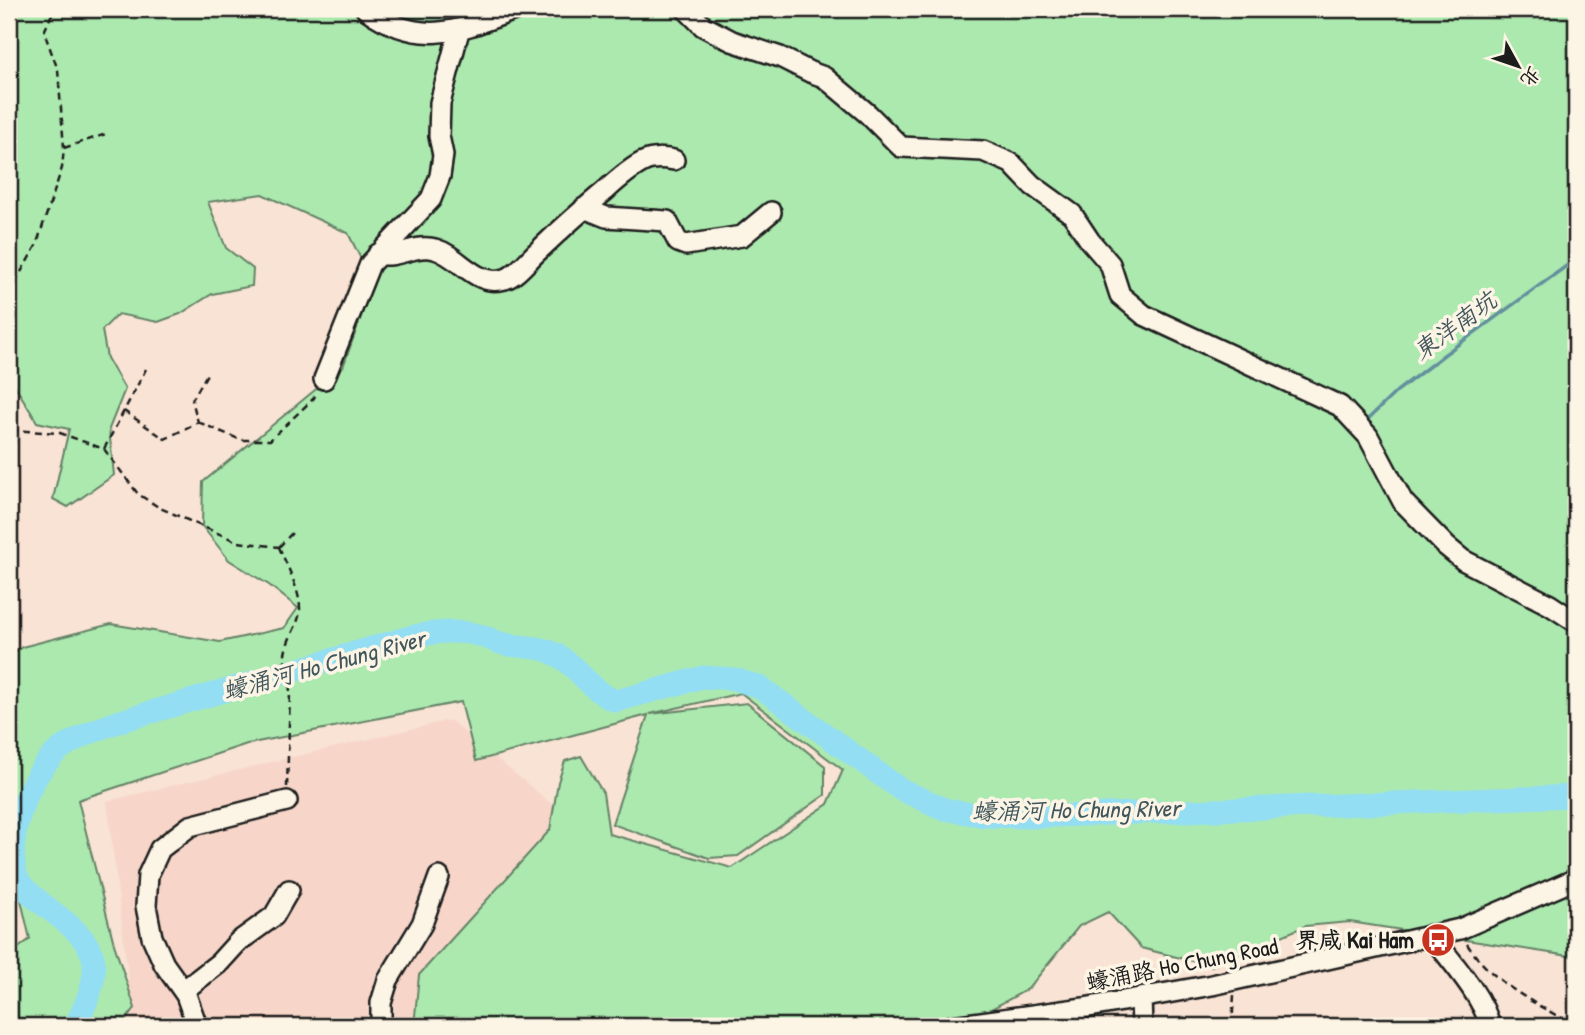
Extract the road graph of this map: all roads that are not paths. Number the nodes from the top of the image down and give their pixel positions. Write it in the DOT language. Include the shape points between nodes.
graph roads {
  1 [pos="366,9"];
  2 [pos="517,9"];
  3 [pos="686,9"];
  4 [pos="458,31"];
  5 [pos="674,160"];
  6 [pos="584,208"];
  7 [pos="771,212"];
  8 [pos="378,254"];
  9 [pos="324,379"];
  10 [pos="1576,622"];
  11 [pos="287,801"];
  12 [pos="439,877"];
  13 [pos="1576,879"];
  14 [pos="289,890"];
  15 [pos="1431,935"];
  16 [pos="183,992"];
  17 [pos="1141,998"];
  18 [pos="197,1026"];
  19 [pos="380,1026"];
  20 [pos="952,1026"];
  21 [pos="1142,1026"];
  22 [pos="1490,1026"];
  1 -- 4 [label="street" via="402,27"];
  2 -- 4 [label="street"];
  3 -- 10 [label="street" via="703,26 732,41 824,77 901,147 983,152 1011,163 1072,214 1110,264 1120,295 1144,315 1339,407 1368,436 1404,502 1446,546 1463,560"];
  4 -- 8 [label="street" via="440,103 443,155 432,199"];
  5 -- 6 [label="street" via="643,161"];
  6 -- 7 [label="street" via="606,217 667,222 678,242 686,244 742,236"];
  6 -- 8 [label="street" via="508,279 484,280 433,248 388,257"];
  8 -- 9 [label="street"];
  11 -- 16 [label="street" via="190,826 160,849 148,875 146,906 152,937"];
  12 -- 19 [label="street" via="422,924 388,980"];
  13 -- 15 [label="street, 蠔涌路 Ho Chung Road" via="1460,929"];
  14 -- 16 [label="street" via="274,916"];
  15 -- 17 [label="street, 蠔涌路 Ho Chung Road"];
  15 -- 22 [label="street" via="1464,978"];
  16 -- 18 [label="street"];
  17 -- 20 [label="street, 蠔涌路 Ho Chung Road"];
  17 -- 21 [label="street"];
}
